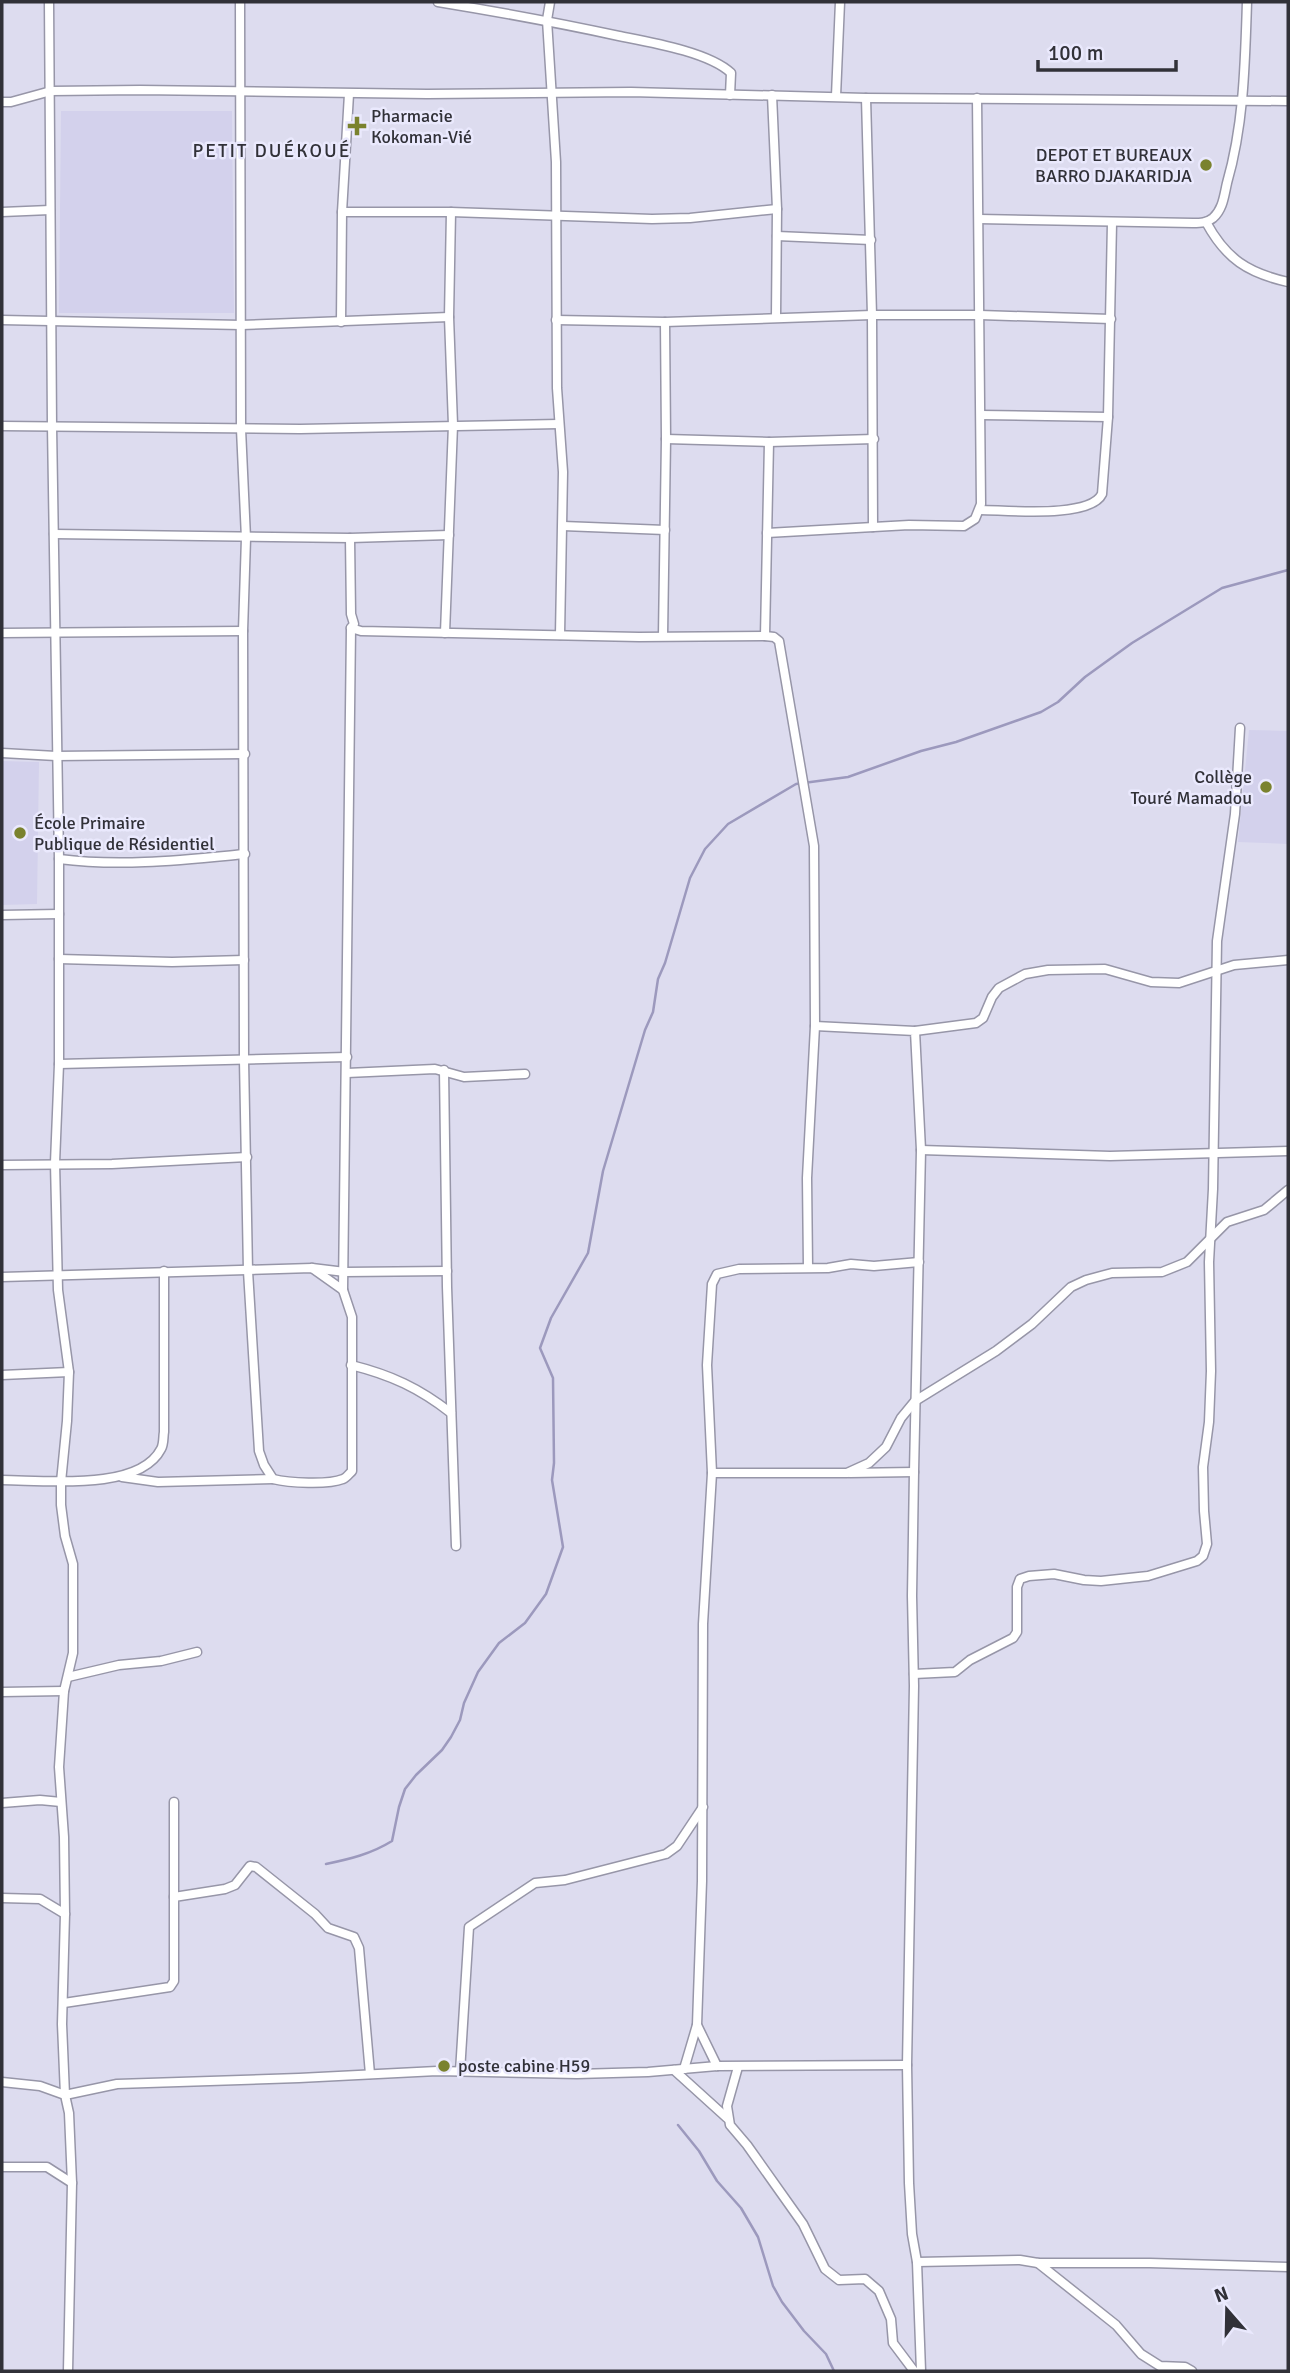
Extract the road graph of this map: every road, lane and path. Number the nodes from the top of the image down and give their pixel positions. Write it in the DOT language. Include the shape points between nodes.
graph roads {
  1 [pos="49,2"];
  2 [pos="240,2"];
  3 [pos="438,2"];
  4 [pos="550,2"];
  5 [pos="840,2"];
  6 [pos="1247,2"];
  7 [pos="547,20"];
  8 [pos="239,90"];
  9 [pos="51,91"];
  10 [pos="551,93"];
  11 [pos="349,94"];
  12 [pos="730,95"];
  13 [pos="772,95"];
  14 [pos="836,96"];
  15 [pos="866,98"];
  16 [pos="977,98"];
  17 [pos="1243,100"];
  18 [pos="1288,100"];
  19 [pos="2,102"];
  20 [pos="777,209"];
  21 [pos="50,210"];
  22 [pos="2,212"];
  23 [pos="342,212"];
  24 [pos="451,212"];
  25 [pos="557,216"];
  26 [pos="979,219"];
  27 [pos="1206,222"];
  28 [pos="1112,223"];
  29 [pos="777,236"];
  30 [pos="871,240"];
  31 [pos="1288,282"];
  32 [pos="981,314"];
  33 [pos="872,315"];
  34 [pos="449,317"];
  35 [pos="776,317"];
  36 [pos="1111,319"];
  37 [pos="2,320"];
  38 [pos="51,320"];
  39 [pos="556,320"];
  40 [pos="341,322"];
  41 [pos="665,322"];
  42 [pos="241,325"];
  43 [pos="981,415"];
  44 [pos="1108,417"];
  45 [pos="559,424"];
  46 [pos="453,425"];
  47 [pos="2,426"];
  48 [pos="52,426"];
  49 [pos="241,429"];
  50 [pos="666,439"];
  51 [pos="874,439"];
  52 [pos="769,442"];
  53 [pos="980,510"];
  54 [pos="564,526"];
  55 [pos="873,527"];
  56 [pos="665,530"];
  57 [pos="767,533"];
  58 [pos="54,534"];
  59 [pos="449,535"];
  60 [pos="246,538"];
  61 [pos="350,538"];
  62 [pos="351,628"];
  63 [pos="243,631"];
  64 [pos="55,632"];
  65 [pos="2,633"];
  66 [pos="445,634"];
  67 [pos="560,635"];
  68 [pos="663,636"];
  69 [pos="765,636"];
  70 [pos="1240,728"];
  71 [pos="2,753"];
  72 [pos="245,754"];
  73 [pos="56,756"];
  74 [pos="245,854"];
  75 [pos="59,859"];
  76 [pos="59,914"];
  77 [pos="2,915"];
  78 [pos="59,959"];
  79 [pos="244,960"];
  80 [pos="1288,960"];
  81 [pos="1216,970"];
  82 [pos="815,1026"];
  83 [pos="915,1031"];
  84 [pos="347,1057"];
  85 [pos="244,1060"];
  86 [pos="60,1064"];
  87 [pos="444,1070"];
  88 [pos="347,1073"];
  89 [pos="526,1074"];
  90 [pos="921,1150"];
  91 [pos="1288,1151"];
  92 [pos="1214,1153"];
  93 [pos="247,1157"];
  94 [pos="55,1163"];
  95 [pos="2,1165"];
  96 [pos="1288,1190"];
  97 [pos="1210,1239"];
  98 [pos="919,1262"];
  99 [pos="808,1267"];
  100 [pos="312,1268"];
  101 [pos="164,1271"];
  102 [pos="248,1271"];
  103 [pos="345,1272"];
  104 [pos="447,1272"];
  105 [pos="58,1276"];
  106 [pos="2,1277"];
  107 [pos="343,1290"];
  108 [pos="351,1365"];
  109 [pos="69,1373"];
  110 [pos="2,1375"];
  111 [pos="915,1401"];
  112 [pos="451,1413"];
  113 [pos="914,1472"];
  114 [pos="712,1473"];
  115 [pos="846,1474"];
  116 [pos="120,1477"];
  117 [pos="273,1479"];
  118 [pos="2,1480"];
  119 [pos="61,1482"];
  120 [pos="456,1546"];
  121 [pos="197,1652"];
  122 [pos="914,1674"];
  123 [pos="68,1677"];
  124 [pos="64,1691"];
  125 [pos="2,1692"];
  126 [pos="61,1802"];
  127 [pos="174,1802"];
  128 [pos="2,1803"];
  129 [pos="702,1807"];
  130 [pos="174,1896"];
  131 [pos="2,1898"];
  132 [pos="65,1914"];
  133 [pos="64,2003"];
  134 [pos="697,2025"];
  135 [pos="907,2065"];
  136 [pos="717,2066"];
  137 [pos="738,2067"];
  138 [pos="684,2069"];
  139 [pos="674,2070"];
  140 [pos="460,2072"];
  141 [pos="370,2074"];
  142 [pos="2,2082"];
  143 [pos="65,2095"];
  144 [pos="727,2118"];
  145 [pos="2,2167"];
  146 [pos="72,2183"];
  147 [pos="917,2262"];
  148 [pos="1038,2263"];
  149 [pos="1288,2267"];
  150 [pos="68,2371"];
  151 [pos="914,2371"];
  152 [pos="921,2371"];
  153 [pos="1192,2371"];
  1 -- 9 [label="street"];
  2 -- 8 [label="street"];
  3 -- 7 [label="street"];
  4 -- 7 [label="street"];
  5 -- 14 [label="street"];
  6 -- 17 [label="street"];
  7 -- 10 [label="street"];
  7 -- 12 [label="street" via="666,46 723,65 731,73"];
  8 -- 9 [label="street"];
  8 -- 11 [label="street"];
  8 -- 42 [label="street"];
  9 -- 19 [label="street"];
  9 -- 21 [label="street"];
  10 -- 11 [label="street"];
  10 -- 12 [label="street"];
  10 -- 25 [label="street"];
  11 -- 23 [label="street"];
  12 -- 13 [label="street"];
  13 -- 14 [label="street"];
  13 -- 20 [label="street"];
  14 -- 15 [label="street"];
  15 -- 16 [label="street"];
  15 -- 30 [label="street"];
  16 -- 17 [label="street"];
  16 -- 26 [label="street"];
  17 -- 18 [label="street"];
  17 -- 27 [label="street" via="1236,155 1221,207"];
  20 -- 25 [label="street" via="690,218"];
  20 -- 29 [label="street"];
  21 -- 22 [label="street"];
  21 -- 38 [label="street"];
  23 -- 24 [label="street"];
  23 -- 40 [label="street"];
  24 -- 25 [label="street"];
  24 -- 34 [label="street"];
  25 -- 39 [label="street"];
  26 -- 28 [label="street"];
  26 -- 32 [label="street"];
  27 -- 28 [label="street"];
  27 -- 31 [label="street" via="1230,257 1255,272"];
  28 -- 36 [label="street"];
  29 -- 30 [label="street"];
  29 -- 35 [label="street"];
  30 -- 33 [label="street"];
  32 -- 33 [label="street"];
  32 -- 36 [label="street"];
  32 -- 43 [label="street"];
  33 -- 35 [label="street"];
  33 -- 51 [label="street"];
  34 -- 40 [label="street"];
  34 -- 46 [label="street"];
  35 -- 41 [label="street"];
  36 -- 44 [label="street"];
  37 -- 38 [label="street"];
  38 -- 42 [label="street"];
  38 -- 48 [label="street"];
  39 -- 41 [label="street"];
  39 -- 45 [label="street"];
  40 -- 42 [label="street"];
  41 -- 50 [label="street"];
  42 -- 49 [label="street"];
  43 -- 44 [label="street"];
  43 -- 53 [label="street"];
  44 -- 53 [label="street" via="1104,487 1095,503 1068,510"];
  45 -- 46 [label="street"];
  45 -- 54 [label="street"];
  46 -- 49 [label="street"];
  46 -- 59 [label="street"];
  47 -- 48 [label="street"];
  48 -- 49 [label="street"];
  48 -- 58 [label="street"];
  49 -- 60 [label="street"];
  50 -- 52 [label="street"];
  50 -- 56 [label="street"];
  51 -- 52 [label="street"];
  51 -- 55 [label="street"];
  52 -- 57 [label="street"];
  53 -- 55 [label="street" via="964,526"];
  54 -- 56 [label="street"];
  54 -- 67 [label="street"];
  55 -- 57 [label="street"];
  56 -- 68 [label="street"];
  57 -- 69 [label="street"];
  58 -- 60 [label="street"];
  58 -- 64 [label="street"];
  59 -- 61 [label="street"];
  59 -- 66 [label="street"];
  60 -- 61 [label="street"];
  60 -- 63 [label="street"];
  61 -- 62 [label="street"];
  62 -- 66 [label="street" via="368,633"];
  62 -- 84 [label="street"];
  63 -- 64 [label="street"];
  63 -- 72 [label="street"];
  64 -- 65 [label="street"];
  64 -- 73 [label="street"];
  66 -- 67 [label="street"];
  67 -- 68 [label="street"];
  68 -- 69 [label="street"];
  69 -- 82 [label="street" via="781,644 814,846"];
  70 -- 81 [label="street" via="1235,814"];
  71 -- 73 [label="street"];
  72 -- 73 [label="street"];
  72 -- 74 [label="street"];
  73 -- 75 [label="street"];
  74 -- 75 [label="street" via="112,864"];
  74 -- 79 [label="street"];
  75 -- 76 [label="street"];
  76 -- 77 [label="street"];
  76 -- 78 [label="street"];
  78 -- 79 [label="street"];
  78 -- 86 [label="street"];
  79 -- 85 [label="street"];
  80 -- 81 [label="street"];
  81 -- 83 [label="street" via="1179,983 1152,982 1097,968 1037,972 995,992 976,1023"];
  81 -- 92 [label="street"];
  82 -- 83 [label="street"];
  82 -- 99 [label="street" via="807,1178"];
  83 -- 90 [label="street"];
  84 -- 85 [label="street"];
  84 -- 88 [label="street"];
  85 -- 86 [label="street"];
  85 -- 93 [label="street"];
  86 -- 94 [label="street"];
  87 -- 88 [label="street"];
  87 -- 89 [label="street" via="464,1077"];
  87 -- 104 [label="street"];
  88 -- 103 [label="street"];
  90 -- 92 [label="street" via="1110,1156"];
  90 -- 98 [label="street"];
  91 -- 92 [label="street"];
  92 -- 97 [label="street"];
  93 -- 94 [label="street"];
  93 -- 102 [label="street"];
  94 -- 95 [label="street"];
  94 -- 105 [label="street"];
  96 -- 97 [label="street" via="1264,1210 1227,1222"];
  97 -- 111 [label="street" via="1195,1257 1174,1268 1112,1273 1078,1283 996,1351"];
  97 -- 122 [label="street" via="1209,1422 1203,1467 1208,1536 1203,1556 1128,1579 1084,1580 1054,1574 1023,1577 1018,1580 1013,1638 952,1673"];
  98 -- 99 [label="street"];
  98 -- 111 [label="street"];
  99 -- 114 [label="street" via="739,1269 713,1278 707,1365"];
  100 -- 102 [label="street"];
  100 -- 103 [label="street"];
  100 -- 107 [label="street"];
  101 -- 102 [label="street"];
  101 -- 105 [label="street"];
  101 -- 116 [label="street" via="163,1444 147,1464"];
  102 -- 117 [label="street" via="259,1451"];
  103 -- 104 [label="street"];
  103 -- 107 [label="street"];
  104 -- 112 [label="street"];
  105 -- 106 [label="street"];
  105 -- 109 [label="street"];
  107 -- 108 [label="street" via="352,1317"];
  108 -- 112 [label="street" via="426,1393"];
  108 -- 117 [label="street" via="352,1471 345,1479 330,1481"];
  109 -- 110 [label="street"];
  109 -- 119 [label="street"];
  111 -- 113 [label="street"];
  111 -- 115 [label="street" via="886,1447 869,1463"];
  112 -- 120 [label="street"];
  113 -- 115 [label="street"];
  113 -- 122 [label="street"];
  114 -- 115 [label="street"];
  114 -- 129 [label="street" via="703,1624"];
  116 -- 117 [label="street" via="158,1482"];
  116 -- 119 [label="street"];
  118 -- 119 [label="street"];
  119 -- 123 [label="street" via="62,1523 73,1564 73,1653"];
  121 -- 123 [label="street"];
  122 -- 135 [label="street"];
  123 -- 124 [label="street"];
  124 -- 125 [label="street"];
  124 -- 126 [label="street" via="59,1746"];
  126 -- 128 [label="street"];
  126 -- 132 [label="street"];
  127 -- 130 [label="street"];
  129 -- 134 [label="street"];
  129 -- 140 [label="street" via="677,1846 666,1854 565,1880 535,1883 468,1927"];
  130 -- 133 [label="street" via="174,1982 170,1987"];
  130 -- 141 [label="street" via="225,1889 235,1885 250,1866 256,1867 328,1928 354,1937 359,1948"];
  131 -- 132 [label="street" via="40,1899"];
  132 -- 133 [label="street"];
  133 -- 143 [label="street"];
  134 -- 136 [label="street"];
  134 -- 138 [label="street"];
  135 -- 137 [label="street"];
  135 -- 147 [label="street" via="909,2183"];
  136 -- 137 [label="street"];
  136 -- 138 [label="street"];
  137 -- 144 [label="street"];
  138 -- 139 [label="street"];
  139 -- 140 [label="street"];
  139 -- 144 [label="street"];
  140 -- 141 [label="street"];
  141 -- 143 [label="street" via="117,2084"];
  142 -- 143 [label="street" via="40,2086"];
  143 -- 146 [label="street"];
  144 -- 151 [label="street" via="803,2224 825,2269 839,2280 865,2279 879,2291 891,2319 893,2343"];
  145 -- 146 [label="street" via="47,2167"];
  146 -- 150 [label="street"];
  147 -- 148 [label="street"];
  147 -- 152 [label="street"];
  148 -- 149 [label="street"];
  148 -- 153 [label="street" via="1115,2325 1141,2354 1160,2366"];
}
